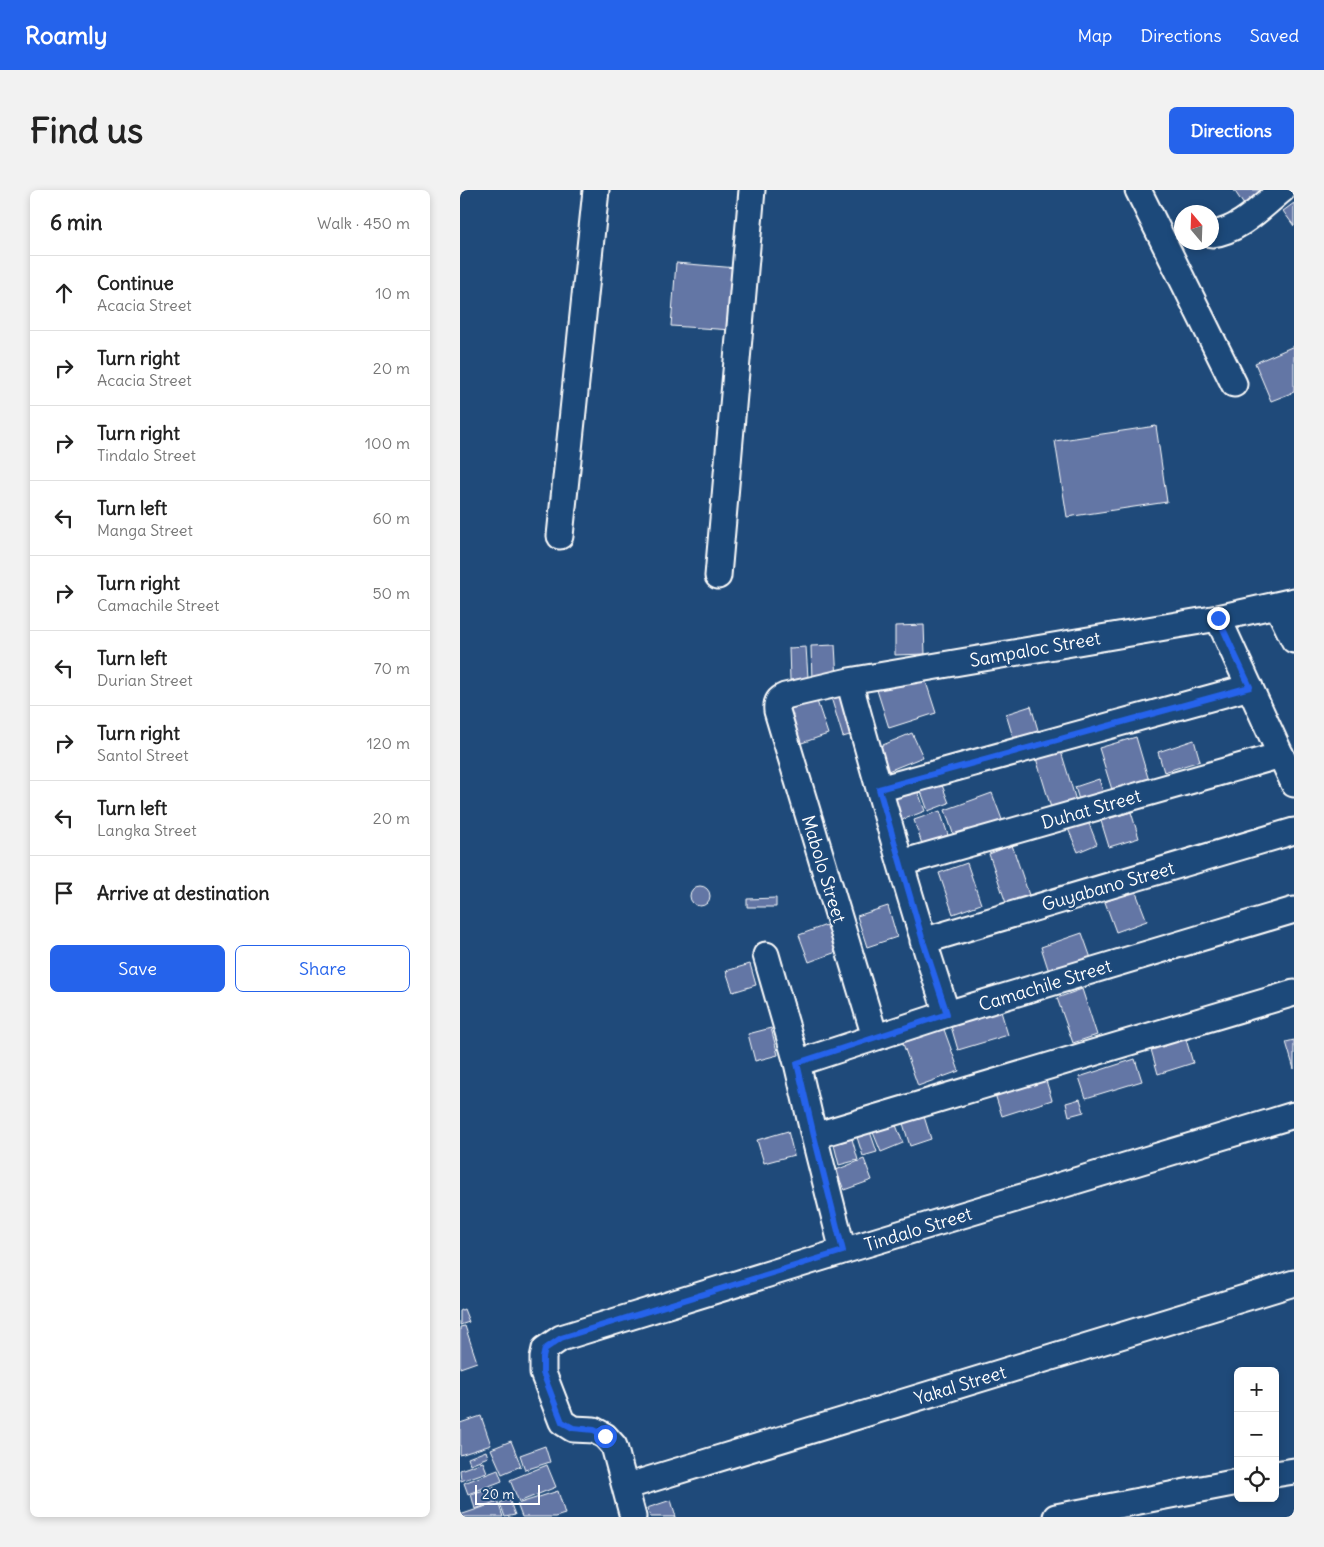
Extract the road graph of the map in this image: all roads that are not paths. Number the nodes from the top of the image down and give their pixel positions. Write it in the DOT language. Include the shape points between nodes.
graph roads {
  1 [pos="596,190"];
  2 [pos="752,190"];
  3 [pos="1138,190"];
  4 [pos="1282,190"];
  5 [pos="1219,233"];
  6 [pos="1172,239"];
  7 [pos="1234,384"];
  8 [pos="560,536"];
  9 [pos="718,576"];
  10 [pos="1286,603"];
  11 [pos="1218,618"];
  12 [pos="1294,640"];
  13 [pos="850,682"];
  14 [pos="1250,687"];
  15 [pos="778,701"];
  16 [pos="1281,755"];
  17 [pos="1294,784"];
  18 [pos="879,789"];
  19 [pos="1294,831"];
  20 [pos="901,863"];
  21 [pos="1294,910"];
  22 [pos="923,941"];
  23 [pos="766,955"];
  24 [pos="1294,993"];
  25 [pos="947,1014"];
  26 [pos="874,1037"];
  27 [pos="797,1063"];
  28 [pos="1294,1115"];
  29 [pos="814,1136"];
  30 [pos="843,1251"];
  31 [pos="1294,1283"];
  32 [pos="1294,1471"];
  33 [pos="1279,1473"];
  34 [pos="1234,1483"];
  35 [pos="625,1487"];
  36 [pos="633,1517"];
  37 [pos="1056,1517"];
  1 -- 8 [label="street"];
  2 -- 9 [label="street"];
  3 -- 6 [label="street"];
  4 -- 5 [label="street" via="1250,217"];
  6 -- 7 [label="street"];
  10 -- 11 [label="street, Sampaloc Street"];
  10 -- 12 [label="street"];
  11 -- 13 [label="street, Sampaloc Street"];
  11 -- 14 [label="street"];
  13 -- 15 [label="street, Sampaloc Street" via="785,696"];
  13 -- 18 [label="street"];
  14 -- 16 [label="street"];
  14 -- 18 [label="street"];
  15 -- 26 [label="street, Mabolo Street" via="777,711"];
  16 -- 17 [label="street"];
  16 -- 20 [label="street, Duhat Street"];
  18 -- 20 [label="street"];
  19 -- 22 [label="street, Guyabano Street"];
  20 -- 22 [label="street"];
  21 -- 25 [label="street, Camachile Street"];
  22 -- 25 [label="street"];
  23 -- 27 [label="street"];
  24 -- 29 [label="street"];
  25 -- 26 [label="street, Camachile Street"];
  26 -- 27 [label="street, Camachile Street"];
  27 -- 29 [label="street"];
  28 -- 30 [label="street, Tindalo Street"];
  29 -- 30 [label="street"];
  30 -- 35 [label="street, Tindalo Street" via="561,1338 545,1349 543,1373 562,1422 605,1436 614,1446"];
  31 -- 35 [label="street, Yakal Street"];
  32 -- 33 [label="street"];
  34 -- 37 [label="street"];
  35 -- 36 [label="street"];
}
